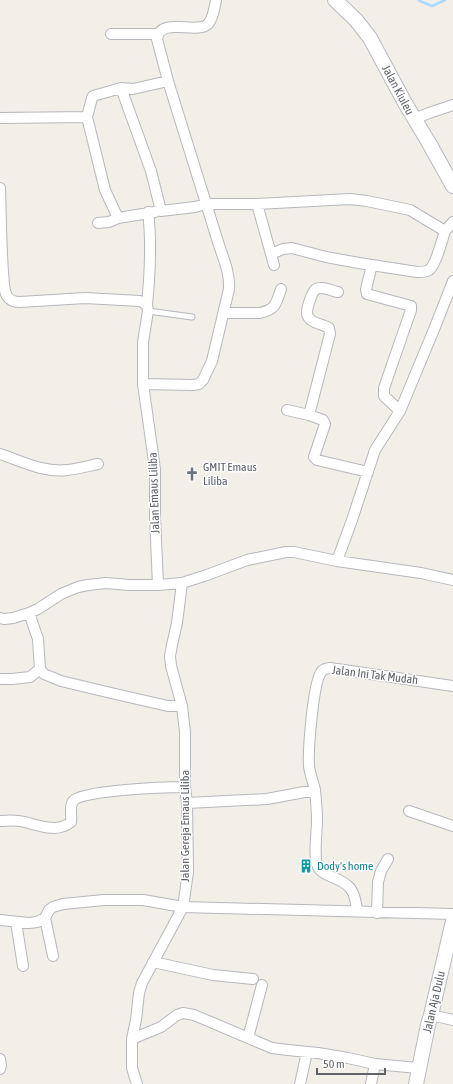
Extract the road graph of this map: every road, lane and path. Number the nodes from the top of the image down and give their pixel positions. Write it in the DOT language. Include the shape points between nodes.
graph roads {
  1 [pos="216,0"];
  2 [pos="335,0"];
  3 [pos="111,34"];
  4 [pos="158,34"];
  5 [pos="168,81"];
  6 [pos="121,88"];
  7 [pos="453,106"];
  8 [pos="87,117"];
  9 [pos="0,118"];
  10 [pos="414,120"];
  11 [pos="453,186"];
  12 [pos="0,188"];
  13 [pos="206,204"];
  14 [pos="257,204"];
  15 [pos="161,211"];
  16 [pos="148,212"];
  17 [pos="118,218"];
  18 [pos="453,222"];
  19 [pos="98,223"];
  20 [pos="445,231"];
  21 [pos="271,254"];
  22 [pos="1,260"];
  23 [pos="274,265"];
  24 [pos="372,265"];
  25 [pos="453,281"];
  26 [pos="281,289"];
  27 [pos="338,292"];
  28 [pos="147,308"];
  29 [pos="224,312"];
  30 [pos="192,316"];
  31 [pos="143,384"];
  32 [pos="287,410"];
  33 [pos="400,411"];
  34 [pos="309,415"];
  35 [pos="0,454"];
  36 [pos="98,464"];
  37 [pos="368,472"];
  38 [pos="336,561"];
  39 [pos="453,580"];
  40 [pos="182,582"];
  41 [pos="158,585"];
  42 [pos="29,613"];
  43 [pos="0,618"];
  44 [pos="40,669"];
  45 [pos="0,679"];
  46 [pos="453,686"];
  47 [pos="182,706"];
  48 [pos="185,787"];
  49 [pos="315,790"];
  50 [pos="187,803"];
  51 [pos="409,811"];
  52 [pos="0,821"];
  53 [pos="453,826"];
  54 [pos="388,859"];
  55 [pos="182,907"];
  56 [pos="358,911"];
  57 [pos="377,913"];
  58 [pos="453,914"];
  59 [pos="45,918"];
  60 [pos="0,920"];
  61 [pos="453,921"];
  62 [pos="16,922"];
  63 [pos="53,956"];
  64 [pos="153,962"];
  65 [pos="23,966"];
  66 [pos="253,979"];
  67 [pos="262,985"];
  68 [pos="431,1015"];
  69 [pos="453,1020"];
  70 [pos="248,1038"];
  71 [pos="132,1039"];
  72 [pos="308,1052"];
  73 [pos="0,1059"];
  74 [pos="375,1064"];
  75 [pos="418,1068"];
  76 [pos="0,1069"];
  77 [pos="137,1084"];
  78 [pos="300,1084"];
  79 [pos="371,1084"];
  80 [pos="416,1084"];
  1 -- 4 [label="street" via="208,24 202,27 166,28"];
  2 -- 10 [label="street, Jalan Kiuleu" via="370,38"];
  3 -- 4 [label="street"];
  4 -- 5 [label="street" via="157,39"];
  5 -- 6 [label="street" via="133,89"];
  5 -- 13 [label="street"];
  6 -- 8 [label="street" via="93,96"];
  6 -- 15 [label="street" via="152,171"];
  7 -- 10 [label="street"];
  8 -- 9 [label="street"];
  8 -- 17 [label="street" via="105,190"];
  10 -- 11 [label="street, Jalan Kiuleu"];
  12 -- 22 [label="street"];
  13 -- 14 [label="street"];
  13 -- 15 [label="street"];
  13 -- 29 [label="street" via="228,275 229,289"];
  14 -- 20 [label="street" via="339,198 367,201 410,210"];
  14 -- 21 [label="street"];
  15 -- 16 [label="street"];
  16 -- 17 [label="street"];
  16 -- 28 [label="street, Jalan Emaus Liliba" via="150,231"];
  17 -- 19 [label="street"];
  18 -- 20 [label="street"];
  20 -- 24 [label="street" via="432,266 427,271 417,272"];
  21 -- 23 [label="street"];
  21 -- 24 [label="street" via="292,248"];
  22 -- 28 [label="street" via="4,290 12,301 85,298 140,301"];
  24 -- 33 [label="street" via="367,294 411,306 384,388 384,396"];
  25 -- 33 [label="street"];
  26 -- 29 [label="street" via="275,306 265,312"];
  27 -- 34 [label="street" via="316,289 310,298 307,312 310,319 329,328 330,334"];
  28 -- 30 [label="lane"];
  28 -- 31 [label="street, Jalan Emaus Liliba"];
  29 -- 31 [label="street" via="212,361 199,384"];
  31 -- 41 [label="street, Jalan Emaus Liliba" via="155,469 154,517"];
  32 -- 34 [label="street"];
  33 -- 37 [label="street" via="375,450"];
  34 -- 37 [label="street" via="323,420 325,424 315,459"];
  35 -- 36 [label="street" via="52,470"];
  37 -- 38 [label="street"];
  38 -- 39 [label="street"];
  38 -- 40 [label="street" via="286,552 247,560"];
  40 -- 41 [label="street"];
  40 -- 47 [label="street, Jalan Gereja Emaus Liliba" via="170,656"];
  41 -- 42 [label="street" via="106,583 78,587"];
  42 -- 43 [label="street" via="13,618"];
  42 -- 44 [label="street" via="38,639"];
  44 -- 45 [label="street" via="30,677"];
  44 -- 47 [label="street" via="44,674 61,681 168,706"];
  46 -- 49 [label="street, Jalan Ini Tak Mudah" via="330,668 321,672 314,698 310,739 309,766"];
  47 -- 48 [label="street, Jalan Gereja Emaus Liliba" via="185,732"];
  48 -- 50 [label="street, Jalan Gereja Emaus Liliba"];
  48 -- 52 [label="street" via="124,790 77,798 71,806 71,822 62,827 43,827 15,820"];
  49 -- 50 [label="street" via="267,799"];
  49 -- 56 [label="street, Jalan Ini Tak Mudah" via="317,866 352,889"];
  50 -- 55 [label="street, Jalan Gereja Emaus Liliba" via="188,872"];
  51 -- 53 [label="street"];
  54 -- 57 [label="street" via="378,882"];
  55 -- 56 [label="street"];
  55 -- 59 [label="street" via="144,900 104,900 53,907"];
  55 -- 64 [label="street, Jalan Gereja Emaus Liliba"];
  56 -- 57 [label="street"];
  57 -- 58 [label="street"];
  59 -- 62 [label="street" via="30,923"];
  59 -- 63 [label="street"];
  60 -- 62 [label="street"];
  61 -- 68 [label="street, Jalan Aja Dulu"];
  62 -- 65 [label="street"];
  64 -- 66 [label="street" via="213,975"];
  64 -- 71 [label="street, Jalan Gereja Emaus Liliba" via="139,993"];
  67 -- 70 [label="street"];
  68 -- 69 [label="street"];
  68 -- 75 [label="street, Jalan Aja Dulu"];
  70 -- 71 [label="street" via="194,1015 183,1013 161,1027"];
  70 -- 72 [label="street" via="272,1048"];
  71 -- 77 [label="street, Jalan Gereja Emaus Liliba" via="132,1068"];
  72 -- 74 [label="street"];
  72 -- 78 [label="street"];
  73 -- 76 [label="street"];
  74 -- 75 [label="street"];
  74 -- 79 [label="street"];
  75 -- 80 [label="street, Jalan Aja Dulu"];
}
